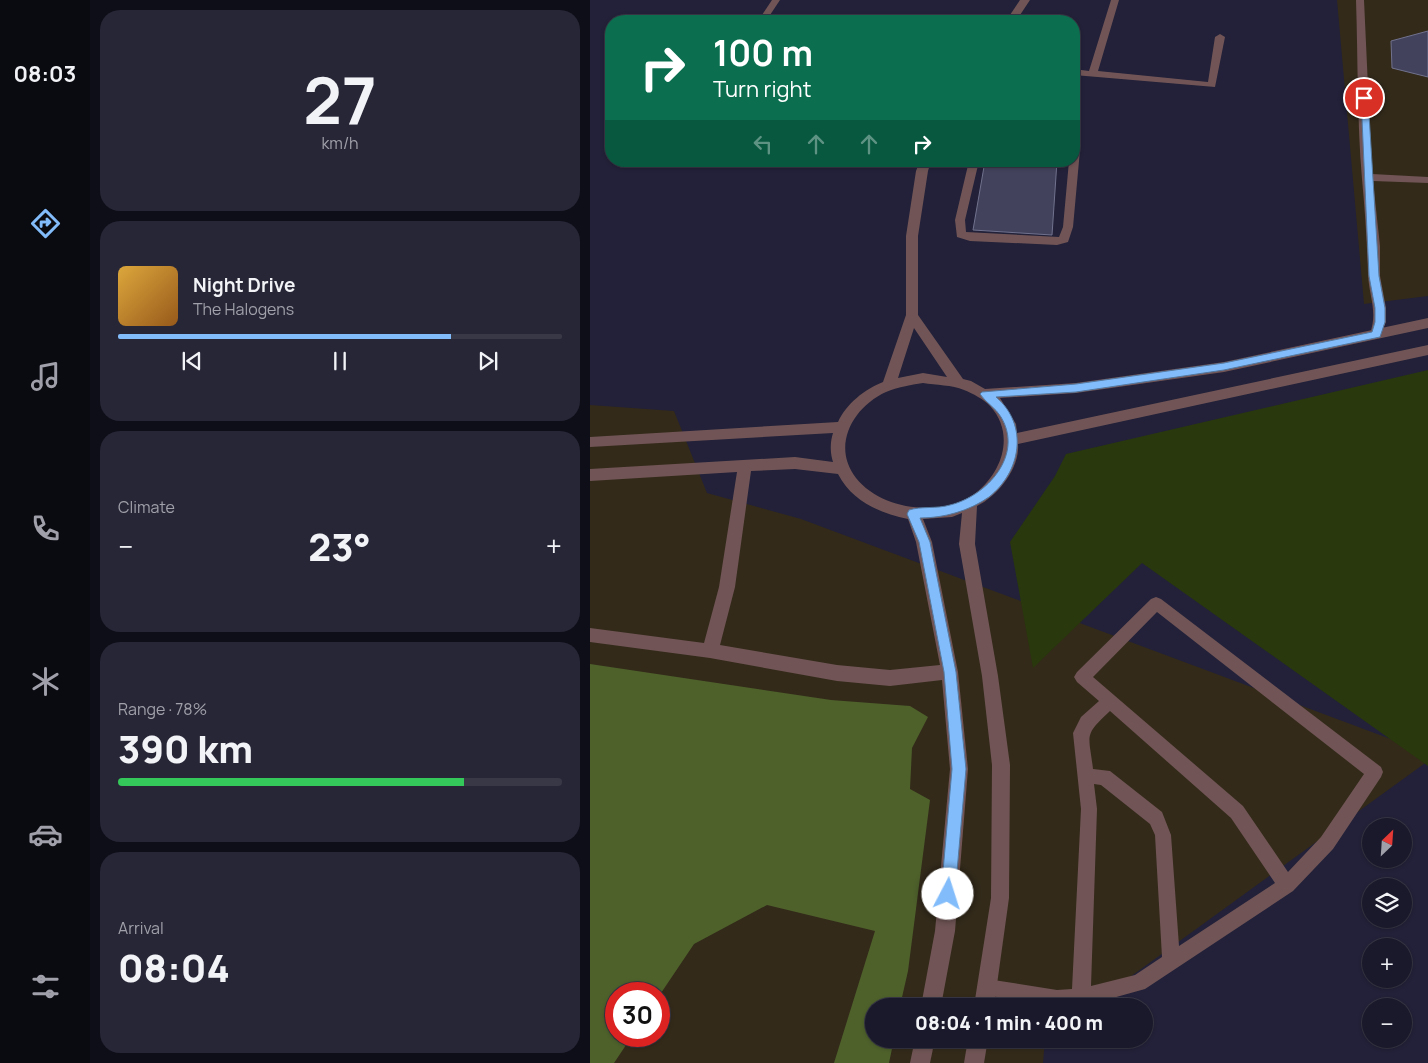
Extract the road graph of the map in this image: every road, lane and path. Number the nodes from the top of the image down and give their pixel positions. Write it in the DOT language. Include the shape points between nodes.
graph roads {
  1 [pos="776,0"];
  2 [pos="1025,0"];
  3 [pos="1115,0"];
  4 [pos="1360,0"];
  5 [pos="766,15"];
  6 [pos="1015,15"];
  7 [pos="1220,37"];
  8 [pos="1080,73"];
  9 [pos="1093,74"];
  10 [pos="924,167"];
  11 [pos="973,167"];
  12 [pos="1073,167"];
  13 [pos="1367,177"];
  14 [pos="1428,180"];
  15 [pos="912,315"];
  16 [pos="1428,323"];
  17 [pos="1376,334"];
  18 [pos="1428,350"];
  19 [pos="957,381"];
  20 [pos="889,385"];
  21 [pos="986,394"];
  22 [pos="842,427"];
  23 [pos="1013,439"];
  24 [pos="590,442"];
  25 [pos="745,465"];
  26 [pos="842,469"];
  27 [pos="590,475"];
  28 [pos="970,503"];
  29 [pos="912,514"];
  30 [pos="590,635"];
  31 [pos="710,651"];
  32 [pos="950,672"];
  33 [pos="1110,701"];
  34 [pos="1086,776"];
  35 [pos="1287,885"];
  36 [pos="1171,962"];
  37 [pos="985,997"];
  38 [pos="932,998"];
  39 [pos="1021,998"];
  40 [pos="1081,998"];
  41 [pos="923,1048"];
  42 [pos="976,1048"];
  43 [pos="920,1063"];
  44 [pos="974,1063"];
  1 -- 5 [label="lane"];
  2 -- 6 [label="street"];
  3 -- 9 [label="lane"];
  4 -- 13 [label="lane"];
  7 -- 9 [label="lane" via="1212,85"];
  8 -- 9 [label="lane"];
  10 -- 15 [label="street" via="912,236"];
  11 -- 12 [label="lane" via="960,220 961,234 1056,241 1064,239 1068,227"];
  13 -- 14 [label="lane"];
  13 -- 17 [label="lane" via="1374,276 1380,308"];
  15 -- 19 [label="street"];
  15 -- 20 [label="street"];
  16 -- 17 [label="street"];
  17 -- 21 [label="street" via="1224,367 1076,388"];
  18 -- 23 [label="street"];
  19 -- 20 [label="street" via="923,378"];
  19 -- 21 [label="street"];
  20 -- 22 [label="street" via="861,402"];
  21 -- 23 [label="street" via="1006,415"];
  22 -- 24 [label="street"];
  22 -- 26 [label="street" via="838,455"];
  23 -- 28 [label="street" via="1011,456 1002,476 985,494"];
  25 -- 26 [label="street" via="795,463"];
  25 -- 27 [label="street"];
  25 -- 31 [label="street" via="727,587"];
  26 -- 29 [label="street" via="849,482 876,504"];
  28 -- 29 [label="street" via="952,510"];
  28 -- 37 [label="street" via="967,544 990,676 1001,765 1000,898"];
  29 -- 32 [label="street" via="924,542"];
  30 -- 31 [label="street"];
  31 -- 32 [label="street" via="837,673 890,678"];
  32 -- 38 [label="street" via="959,769 945,931"];
  33 -- 34 [label="lane" via="1087,722 1081,733"];
  33 -- 35 [label="lane" via="1237,812"];
  33 -- 35 [label="lane" via="1082,677 1156,603 1375,772 1327,843"];
  34 -- 36 [label="lane" via="1104,777 1156,818 1163,835"];
  34 -- 40 [label="lane" via="1089,809"];
  35 -- 36 [label="lane"];
  36 -- 40 [label="lane" via="1139,983"];
  37 -- 39 [label="lane"];
  41 -- 43 [label="street"];
  42 -- 44 [label="street"];
}
